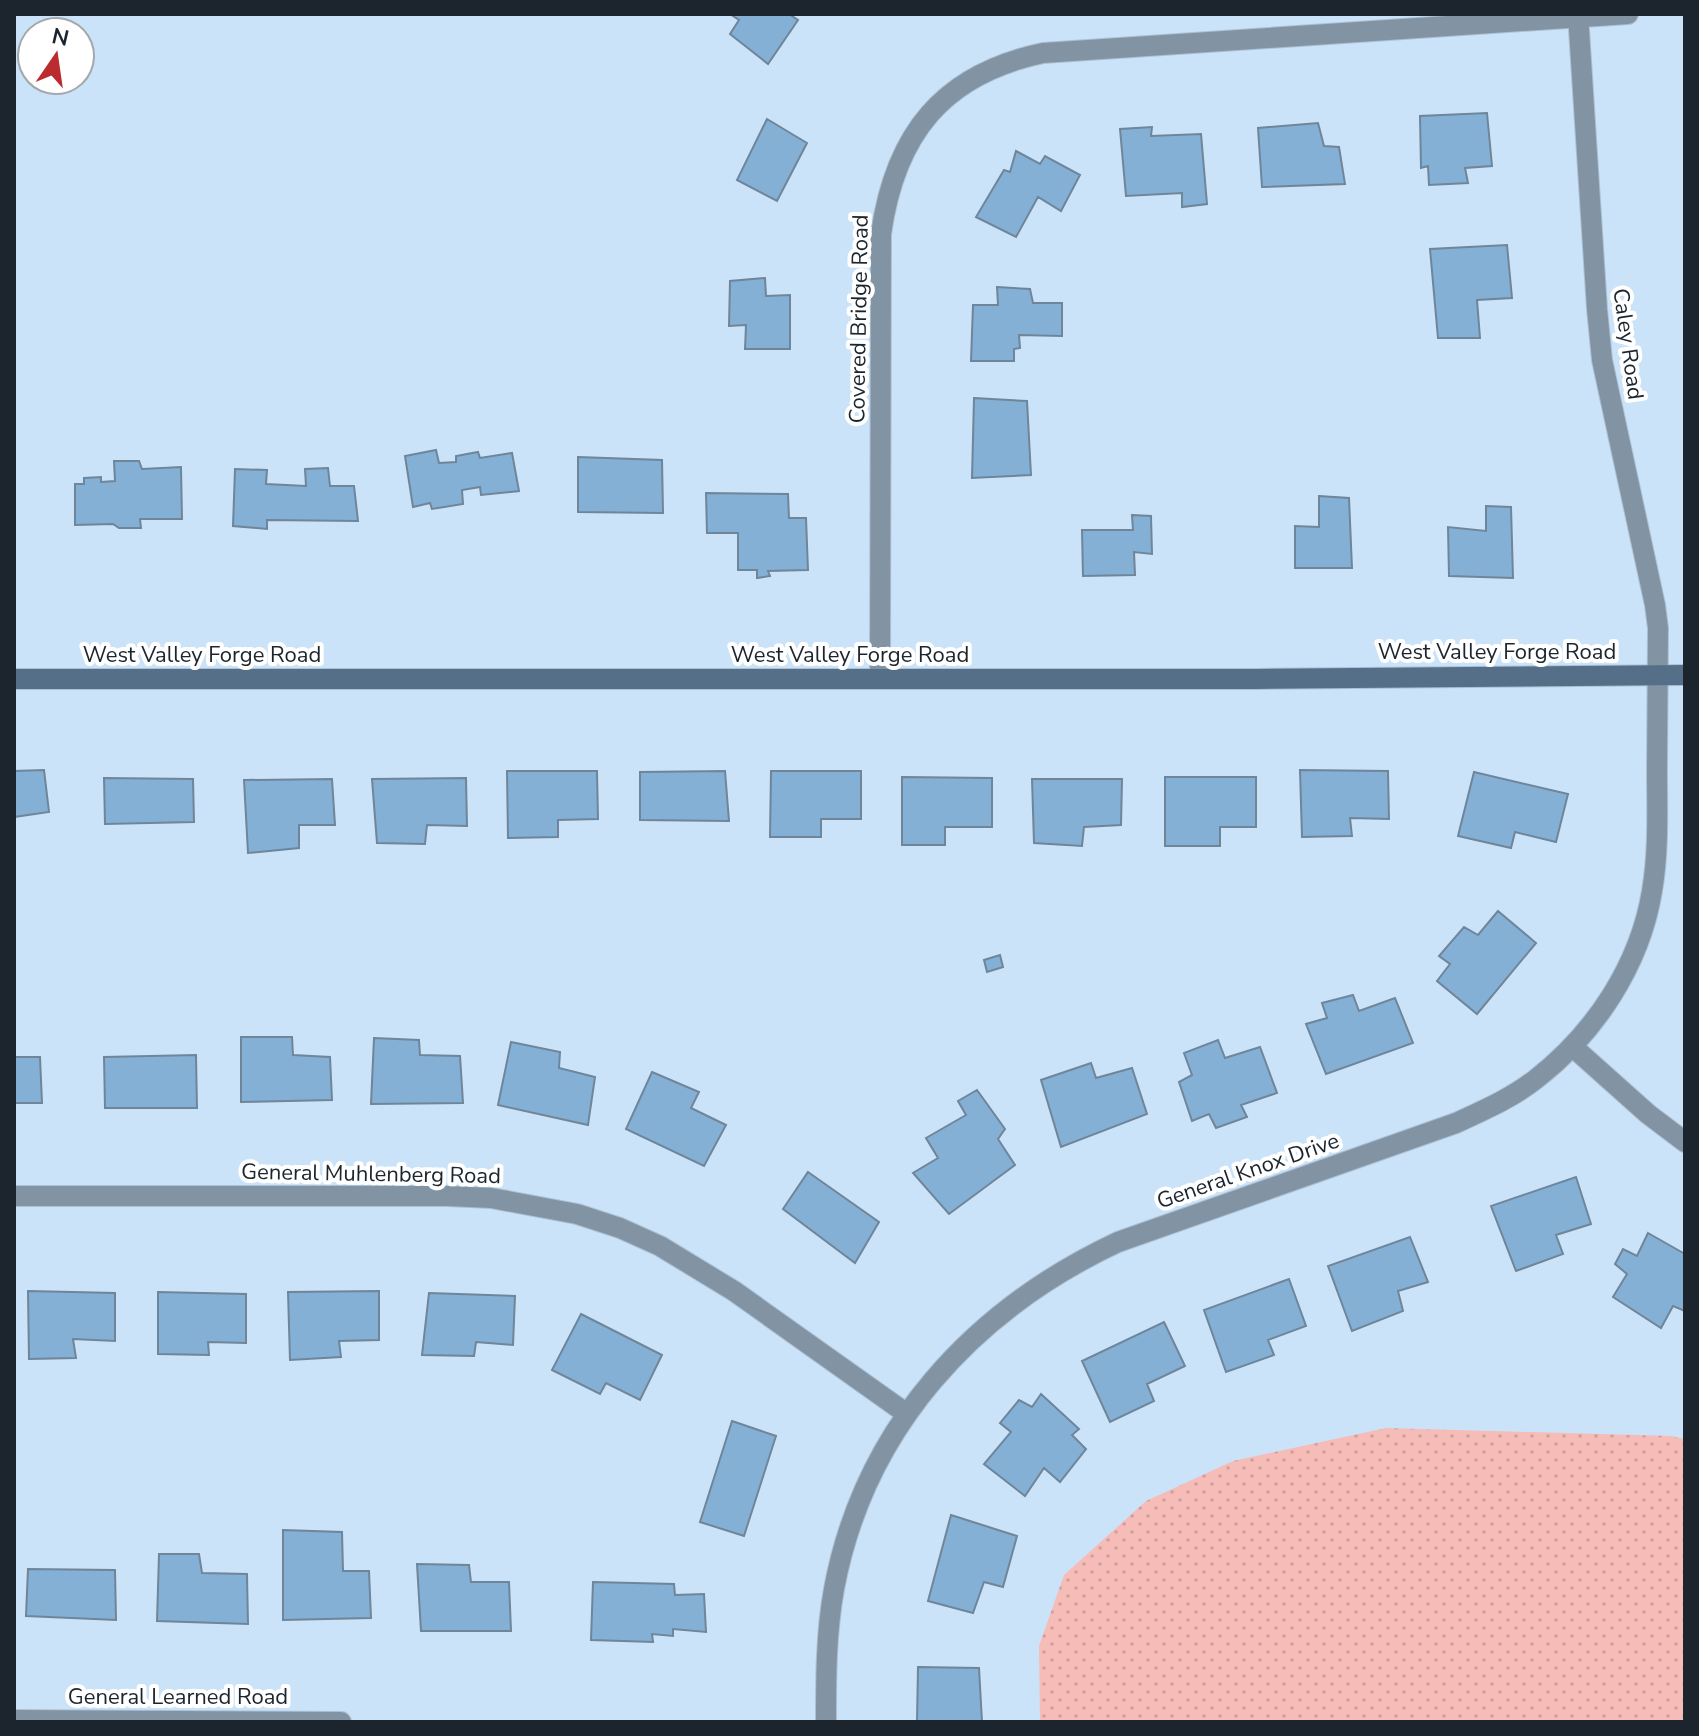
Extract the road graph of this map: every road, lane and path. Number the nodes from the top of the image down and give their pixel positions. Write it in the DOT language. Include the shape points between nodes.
graph roads {
  1 [pos="1628,14"];
  2 [pos="1578,16"];
  3 [pos="1658,675"];
  4 [pos="1685,675"];
  5 [pos="14,679"];
  6 [pos="880,679"];
  7 [pos="1573,1047"];
  8 [pos="1685,1142"];
  9 [pos="14,1196"];
  10 [pos="907,1414"];
  11 [pos="14,1720"];
  12 [pos="341,1722"];
  13 [pos="826,1722"];
  1 -- 2 [label="street, Covered Bridge Road"];
  2 -- 3 [label="street, Caley Road" via="1602,360 1655,605"];
  2 -- 6 [label="street, Covered Bridge Road" via="1043,53 1008,60 944,99 899,160 881,234"];
  3 -- 4 [label="main road, West Valley Forge Road"];
  3 -- 6 [label="main road, West Valley Forge Road"];
  3 -- 7 [label="street, General Knox Drive" via="1652,894 1625,974"];
  5 -- 6 [label="main road, West Valley Forge Road"];
  7 -- 8 [label="street"];
  7 -- 10 [label="street, General Knox Drive" via="1522,1088 1456,1123 1077,1261 968,1341"];
  9 -- 10 [label="street, General Muhlenberg Road" via="446,1196 491,1198 577,1214 620,1228 697,1268"];
  10 -- 13 [label="street, General Knox Drive" via="862,1495 846,1540 827,1638"];
  11 -- 12 [label="street, General Learned Road"];
}
